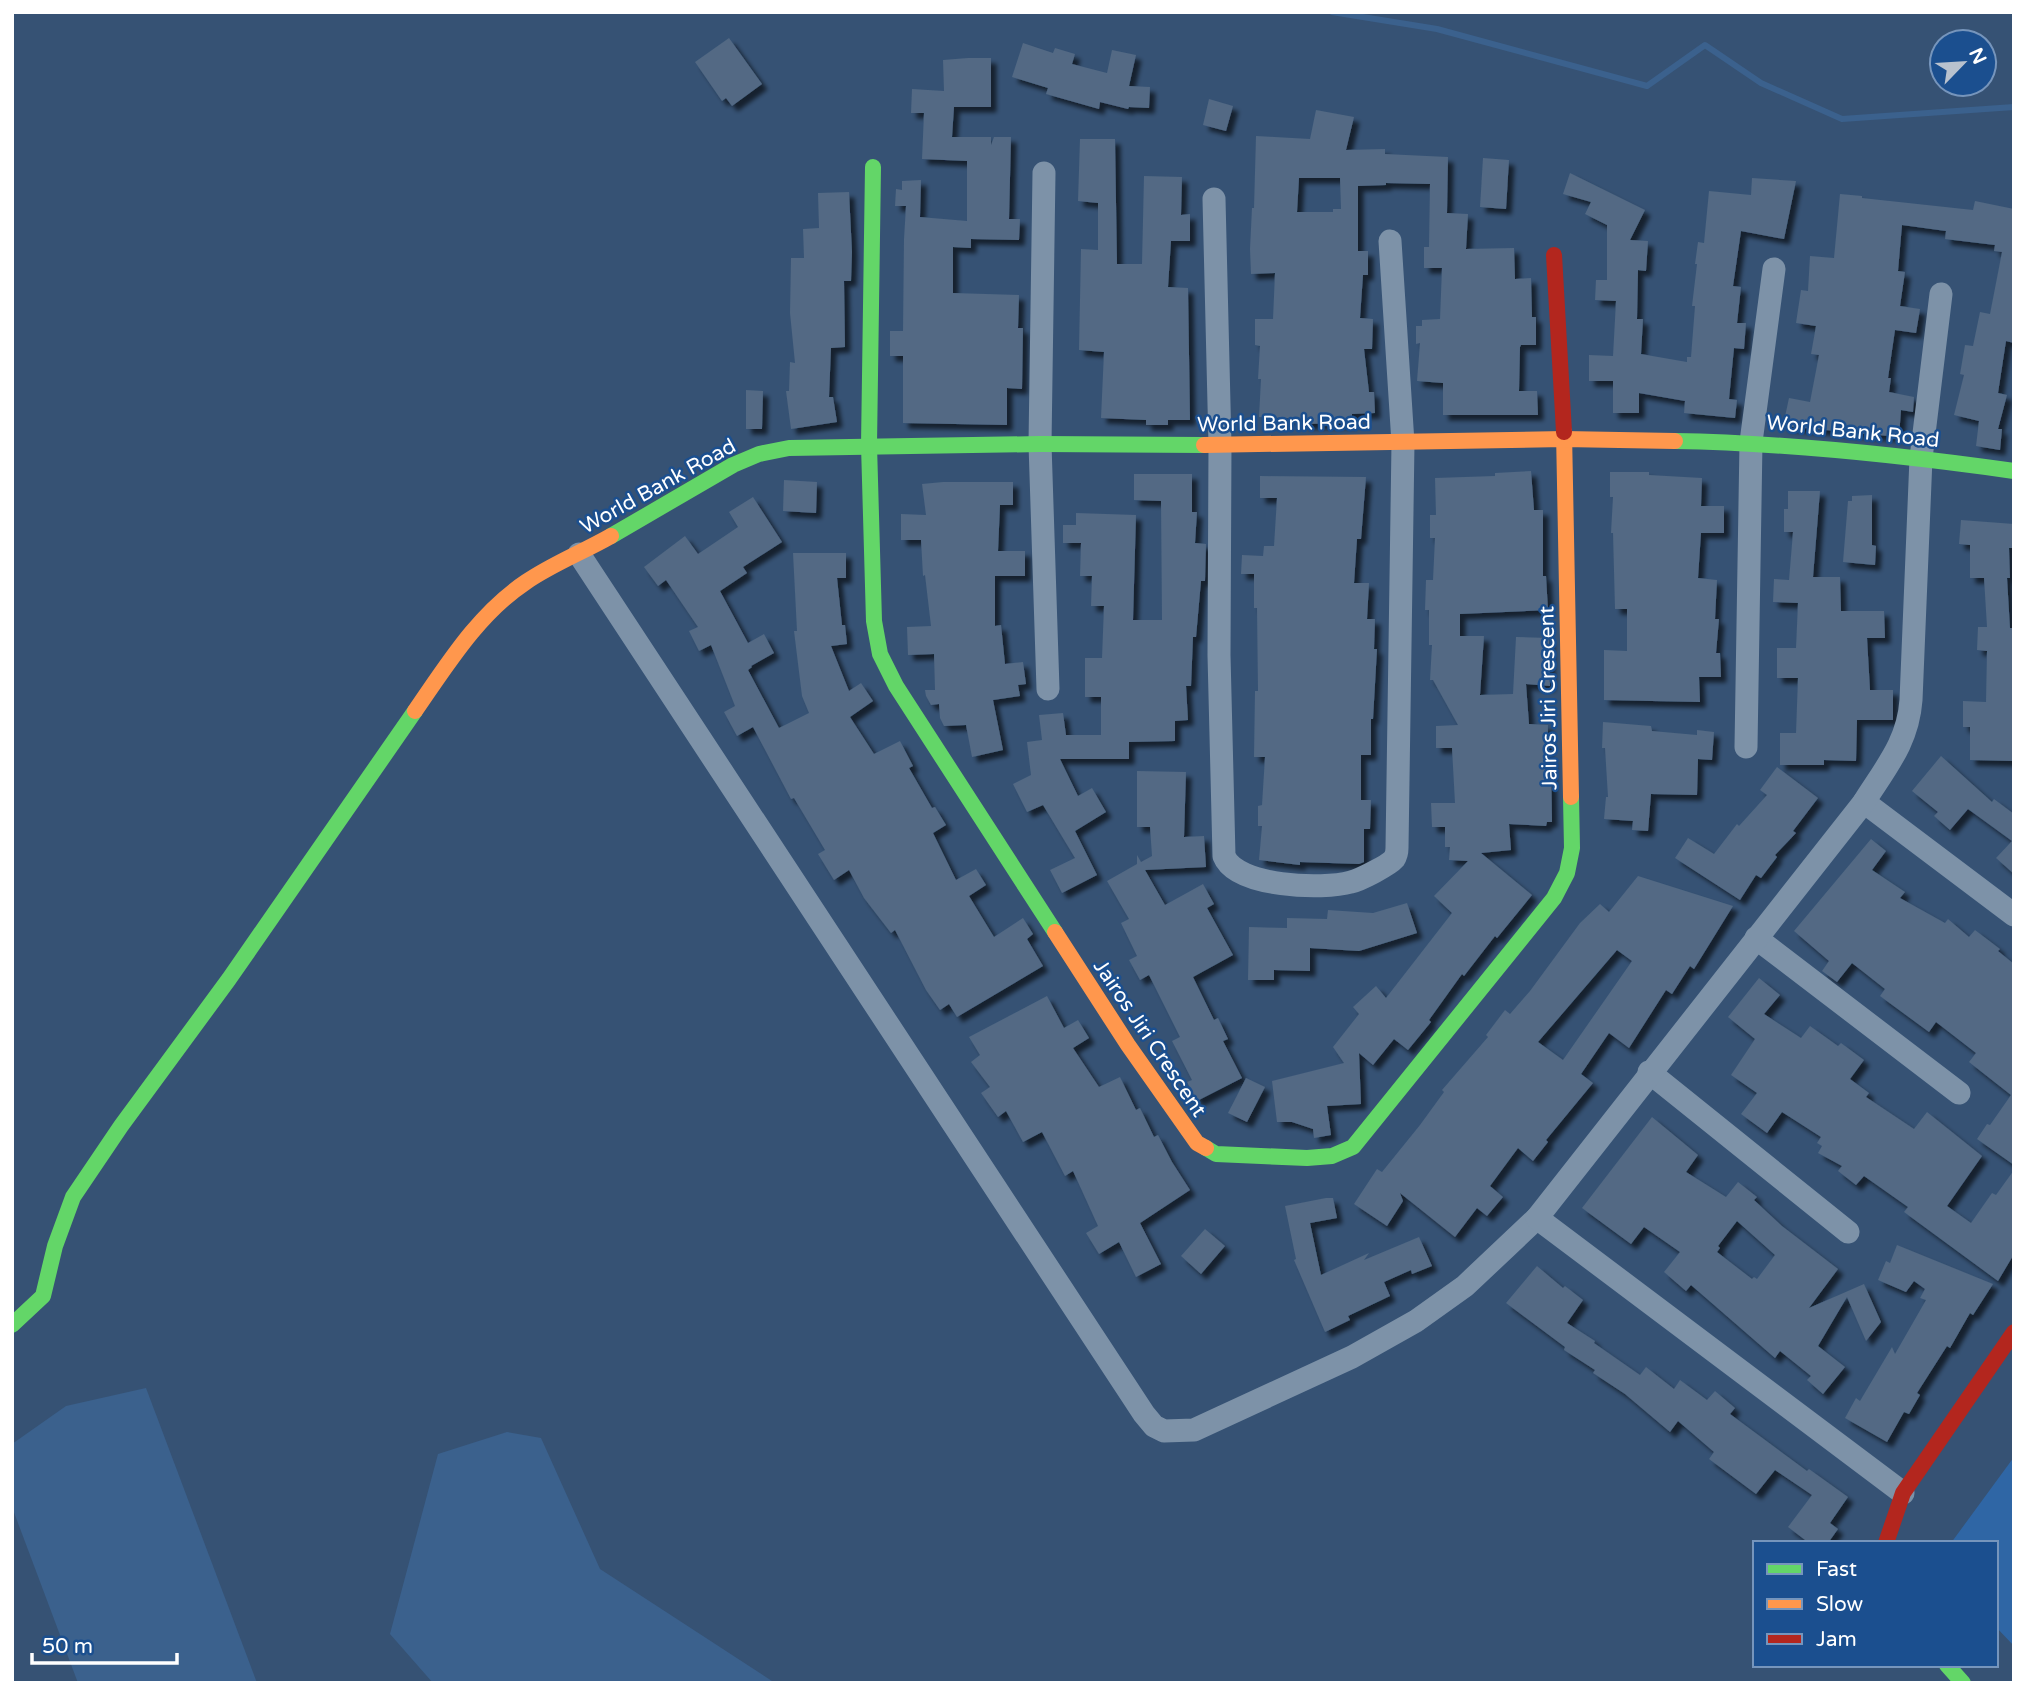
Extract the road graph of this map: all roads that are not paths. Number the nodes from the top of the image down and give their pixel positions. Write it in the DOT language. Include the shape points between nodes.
graph roads {
  1 [pos="873,167"];
  2 [pos="1044,173"];
  3 [pos="1214,199"];
  4 [pos="1390,241"];
  5 [pos="1554,255"];
  6 [pos="1774,269"];
  7 [pos="1941,294"];
  8 [pos="1564,439"];
  9 [pos="1751,442"];
  10 [pos="1403,443"];
  11 [pos="1040,444"];
  12 [pos="869,445"];
  13 [pos="1220,445"];
  14 [pos="1921,458"];
  15 [pos="2014,471"];
  16 [pos="579,554"];
  17 [pos="1048,689"];
  18 [pos="1746,747"];
  19 [pos="1864,802"];
  20 [pos="2014,915"];
  21 [pos="1756,938"];
  22 [pos="1649,1072"];
  23 [pos="1959,1093"];
  24 [pos="1537,1218"];
  25 [pos="1848,1232"];
  26 [pos="12,1325"];
  27 [pos="2014,1332"];
  28 [pos="1903,1493"];
  29 [pos="1887,1541"];
  30 [pos="1949,1667"];
  31 [pos="1963,1683"];
  1 -- 12 [label="street, Jairos Jiri Crescent"];
  2 -- 11 [label="street"];
  3 -- 13 [label="street"];
  4 -- 10 [label="street"];
  5 -- 8 [label="street, Jairos Jiri Crescent"];
  6 -- 9 [label="street"];
  7 -- 14 [label="street"];
  8 -- 9 [label="street, World Bank Road"];
  8 -- 10 [label="street, World Bank Road"];
  8 -- 12 [label="street, Jairos Jiri Crescent" via="1572,848 1567,873 1545,908 1353,1147 1332,1156 1307,1158 1216,1154 1197,1143 1128,1045 896,686 880,654 874,621"];
  9 -- 14 [label="street, World Bank Road"];
  9 -- 18 [label="street"];
  10 -- 13 [label="street, World Bank Road"];
  10 -- 13 [label="street" via="1395,857 1351,882 1297,886 1233,870 1224,856"];
  11 -- 12 [label="street, World Bank Road"];
  11 -- 13 [label="street, World Bank Road"];
  11 -- 17 [label="street"];
  12 -- 16 [label="street, World Bank Road" via="789,447 759,454"];
  14 -- 15 [label="street, World Bank Road"];
  14 -- 19 [label="street" via="1910,718 1904,738"];
  16 -- 24 [label="street" via="1154,1426 1164,1431 1194,1430 1352,1357 1416,1321 1465,1286"];
  16 -- 26 [label="street, World Bank Road" via="526,582 490,612 458,648 73,1197 43,1296"];
  19 -- 20 [label="street"];
  19 -- 21 [label="street"];
  21 -- 22 [label="street"];
  21 -- 23 [label="street"];
  22 -- 24 [label="street"];
  22 -- 25 [label="street"];
  24 -- 28 [label="street"];
  27 -- 28 [label="street"];
  28 -- 29 [label="street"];
  30 -- 31 [label="street"];
}
